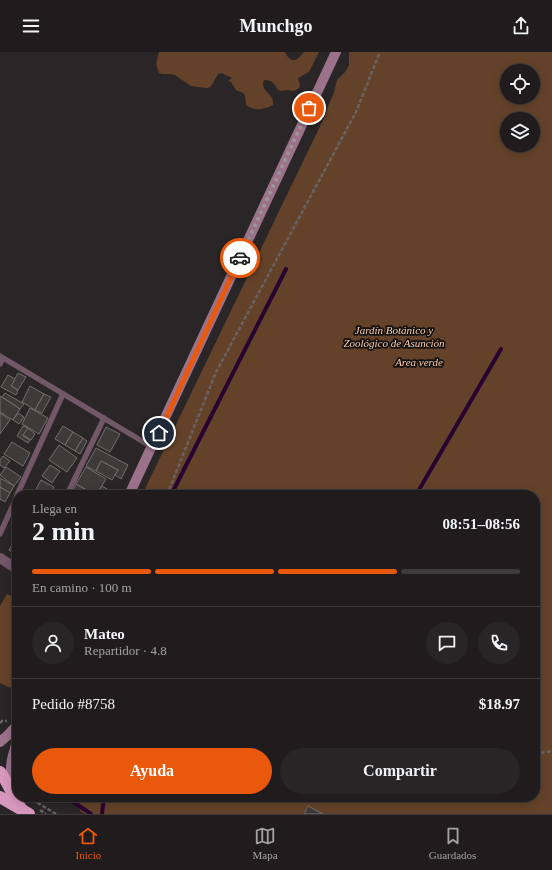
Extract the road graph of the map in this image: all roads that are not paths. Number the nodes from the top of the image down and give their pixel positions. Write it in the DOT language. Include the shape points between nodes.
graph roads {
  1 [pos="336,52"];
  2 [pos="1,359"];
  3 [pos="63,394"];
  4 [pos="104,418"];
  5 [pos="152,447"];
  6 [pos="19,490"];
  7 [pos="69,490"];
  8 [pos="131,490"];
  9 [pos="12,506"];
  10 [pos="0,534"];
  11 [pos="0,558"];
  12 [pos="12,566"];
  13 [pos="12,730"];
  14 [pos="0,742"];
  15 [pos="12,759"];
  16 [pos="0,772"];
  17 [pos="10,788"];
  18 [pos="12,792"];
  19 [pos="0,797"];
  20 [pos="12,798"];
  21 [pos="13,802"];
  22 [pos="17,802"];
  23 [pos="12,814"];
  24 [pos="26,814"];
  25 [pos="29,814"];
  1 -- 5 [label="street"];
  2 -- 3 [label="lane"];
  3 -- 4 [label="lane"];
  3 -- 6 [label="lane"];
  4 -- 5 [label="lane"];
  4 -- 7 [label="lane"];
  5 -- 8 [label="street"];
  9 -- 10 [label="lane"];
  11 -- 12 [label="street"];
  13 -- 14 [label="street"];
  15 -- 17 [label="street"];
  16 -- 17 [label="highway"];
  17 -- 18 [label="highway"];
  17 -- 20 [label="highway"];
  19 -- 25 [label="highway, bridge"];
  21 -- 23 [label="highway"];
  22 -- 24 [label="highway"];
}
